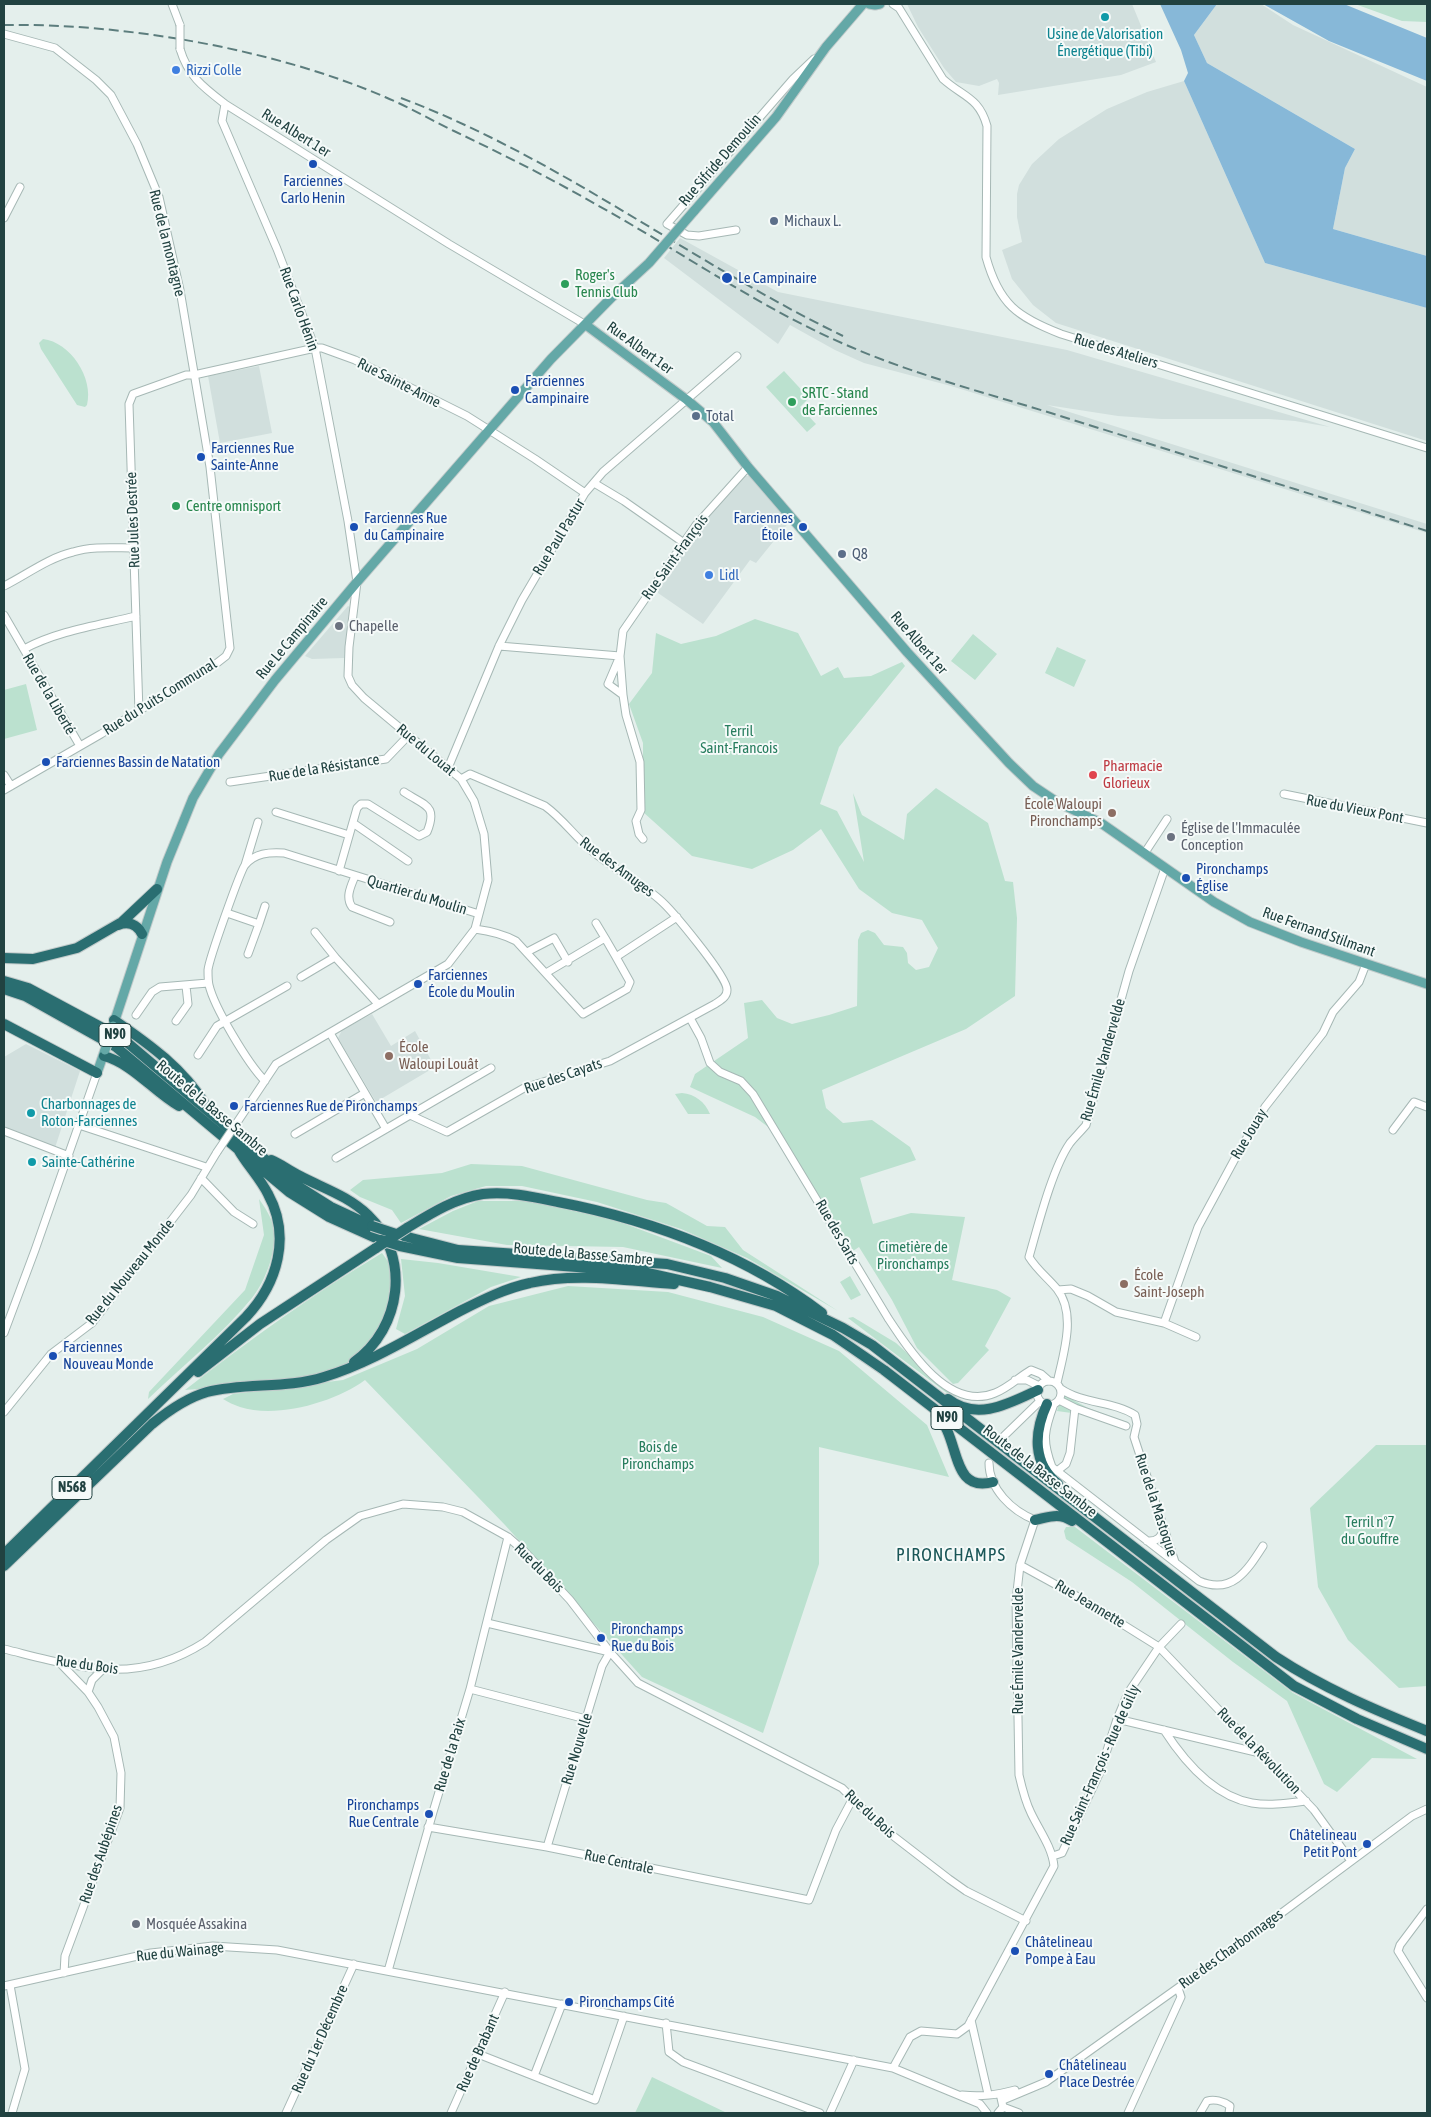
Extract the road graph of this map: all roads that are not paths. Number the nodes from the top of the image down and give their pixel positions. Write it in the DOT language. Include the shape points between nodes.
graph roads {
  1 [pos="172,4"];
  2 [pos="863,4"];
  3 [pos="869,4"];
  4 [pos="880,4"];
  5 [pos="893,4"];
  6 [pos="4,34"];
  7 [pos="826,47"];
  8 [pos="225,104"];
  9 [pos="20,187"];
  10 [pos="4,218"];
  11 [pos="736,230"];
  12 [pos="586,325"];
  13 [pos="315,348"];
  14 [pos="738,356"];
  15 [pos="194,375"];
  16 [pos="688,400"];
  17 [pos="489,430"];
  18 [pos="1427,448"];
  19 [pos="748,467"];
  20 [pos="594,483"];
  21 [pos="585,494"];
  22 [pos="684,543"];
  23 [pos="134,548"];
  24 [pos="357,582"];
  25 [pos="4,586"];
  26 [pos="4,615"];
  27 [pos="136,616"];
  28 [pos="499,646"];
  29 [pos="24,649"];
  30 [pos="620,656"];
  31 [pos="623,695"];
  32 [pos="139,712"];
  33 [pos="409,735"];
  34 [pos="80,746"];
  35 [pos="1009,763"];
  36 [pos="448,768"];
  37 [pos="4,775"];
  38 [pos="461,779"];
  39 [pos="230,782"];
  40 [pos="11,786"];
  41 [pos="4,790"];
  42 [pos="404,792"];
  43 [pos="1284,794"];
  44 [pos="276,812"];
  45 [pos="1167,819"];
  46 [pos="258,822"];
  47 [pos="353,823"];
  48 [pos="1427,823"];
  49 [pos="349,836"];
  50 [pos="643,839"];
  51 [pos="1144,854"];
  52 [pos="408,861"];
  53 [pos="244,866"];
  54 [pos="1165,868"];
  55 [pos="339,870"];
  56 [pos="355,876"];
  57 [pos="158,889"];
  58 [pos="265,906"];
  59 [pos="227,913"];
  60 [pos="479,914"];
  61 [pos="677,917"];
  62 [pos="390,922"];
  63 [pos="596,923"];
  64 [pos="259,924"];
  65 [pos="115,926"];
  66 [pos="475,930"];
  67 [pos="315,932"];
  68 [pos="142,934"];
  69 [pos="605,938"];
  70 [pos="526,952"];
  71 [pos="248,954"];
  72 [pos="335,957"];
  73 [pos="616,957"];
  74 [pos="4,958"];
  75 [pos="568,962"];
  76 [pos="1366,964"];
  77 [pos="546,973"];
  78 [pos="301,977"];
  79 [pos="4,980"];
  80 [pos="208,983"];
  81 [pos="1427,984"];
  82 [pos="186,986"];
  83 [pos="287,986"];
  84 [pos="4,990"];
  85 [pos="378,1004"];
  86 [pos="716,1004"];
  87 [pos="136,1015"];
  88 [pos="690,1018"];
  89 [pos="176,1021"];
  90 [pos="225,1021"];
  91 [pos="113,1023"];
  92 [pos="4,1024"];
  93 [pos="330,1033"];
  94 [pos="105,1053"];
  95 [pos="198,1055"];
  96 [pos="491,1068"];
  97 [pos="97,1073"];
  98 [pos="265,1081"];
  99 [pos="365,1093"];
  100 [pos="1427,1107"];
  101 [pos="196,1113"];
  102 [pos="210,1113"];
  103 [pos="410,1116"];
  104 [pos="79,1125"];
  105 [pos="386,1129"];
  106 [pos="1393,1130"];
  107 [pos="4,1132"];
  108 [pos="295,1134"];
  109 [pos="238,1149"];
  110 [pos="69,1156"];
  111 [pos="259,1156"];
  112 [pos="336,1158"];
  113 [pos="206,1167"];
  114 [pos="201,1178"];
  115 [pos="253,1224"];
  116 [pos="377,1244"];
  117 [pos="710,1287"];
  118 [pos="1058,1290"];
  119 [pos="1164,1323"];
  120 [pos="843,1328"];
  121 [pos="4,1333"];
  122 [pos="1196,1336"];
  123 [pos="872,1346"];
  124 [pos="884,1370"];
  125 [pos="341,1371"];
  126 [pos="1014,1380"];
  127 [pos="1049,1381"];
  128 [pos="1059,1386"];
  129 [pos="1039,1388"];
  130 [pos="1050,1402"];
  131 [pos="158,1404"];
  132 [pos="1076,1408"];
  133 [pos="4,1412"];
  134 [pos="1126,1426"];
  135 [pos="1004,1436"];
  136 [pos="989,1463"];
  137 [pos="1057,1471"];
  138 [pos="993,1482"];
  139 [pos="1035,1520"];
  140 [pos="1103,1524"];
  141 [pos="1164,1527"];
  142 [pos="508,1537"];
  143 [pos="1147,1541"];
  144 [pos="1263,1546"];
  145 [pos="4,1554"];
  146 [pos="1124,1555"];
  147 [pos="1175,1562"];
  148 [pos="1020,1565"];
  149 [pos="4,1566"];
  150 [pos="488,1623"];
  151 [pos="1181,1624"];
  152 [pos="1159,1647"];
  153 [pos="4,1649"];
  154 [pos="610,1652"];
  155 [pos="59,1662"];
  156 [pos="103,1670"];
  157 [pos="470,1688"];
  158 [pos="88,1692"];
  159 [pos="586,1719"];
  160 [pos="1117,1719"];
  161 [pos="1164,1730"];
  162 [pos="1427,1731"];
  163 [pos="1427,1750"];
  164 [pos="1260,1753"];
  165 [pos="853,1798"];
  166 [pos="1306,1801"];
  167 [pos="1427,1809"];
  168 [pos="428,1826"];
  169 [pos="547,1847"];
  170 [pos="1053,1856"];
  171 [pos="1351,1861"];
  172 [pos="1427,1909"];
  173 [pos="1026,1920"];
  174 [pos="354,1964"];
  175 [pos="388,1971"];
  176 [pos="64,1973"];
  177 [pos="7,1985"];
  178 [pos="1178,1988"];
  179 [pos="505,1992"];
  180 [pos="1427,1998"];
  181 [pos="562,2004"];
  182 [pos="624,2016"];
  183 [pos="971,2020"];
  184 [pos="666,2023"];
  185 [pos="478,2054"];
  186 [pos="854,2060"];
  187 [pos="893,2068"];
  188 [pos="534,2076"];
  189 [pos="955,2095"];
  190 [pos="986,2096"];
  191 [pos="1000,2104"];
  192 [pos="984,2110"];
  193 [pos="12,2113"];
  194 [pos="286,2113"];
  195 [pos="451,2113"];
  196 [pos="820,2113"];
  197 [pos="830,2113"];
  198 [pos="1019,2113"];
  199 [pos="1128,2113"];
  200 [pos="1200,2113"];
  201 [pos="1229,2113"];
  1 -- 8 [label="street, Rue Albert 1er, bridge" via="180,25 180,49 190,73"];
  2 -- 7 [label="main road, Rue Sifride Demoulin"];
  3 -- 4 [label="main road"];
  5 -- 18 [label="street, Rue des Ateliers" via="899,8 943,79 978,104 984,113 987,126 986,257 998,290 1020,314 1062,334"];
  6 -- 15 [label="street, Rue de la montagne" via="55,48 111,95 138,144 159,197 180,290"];
  7 -- 11 [label="street" via="793,79 666,224 687,235"];
  7 -- 12 [label="main road, Rue Sifride Demoulin, bridge" via="776,117 649,263"];
  8 -- 12 [label="street, Rue Albert 1er" via="432,234"];
  8 -- 13 [label="street, Rue Carlo Hénin" via="222,121"];
  9 -- 10 [label="street"];
  12 -- 16 [label="main road, Rue Albert 1er"];
  12 -- 17 [label="main road, Rue Le Campinaire"];
  13 -- 15 [label="street, Rue Sainte-Anne"];
  13 -- 17 [label="street, Rue Sainte-Anne" via="355,360"];
  13 -- 24 [label="street, Rue Carlo Hénin"];
  14 -- 16 [label="street, Rue Paul Pastur"];
  15 -- 23 [label="street, Rue Jules Destrée" via="170,380 130,398"];
  15 -- 32 [label="street, Rue du Puits Communal" via="210,467 230,648 217,663"];
  16 -- 19 [label="main road, Rue Albert 1er" via="713,422"];
  16 -- 20 [label="street, Rue Paul Pastur"];
  17 -- 21 [label="street, Rue Sainte-Anne"];
  17 -- 24 [label="main road, Rue Le Campinaire"];
  19 -- 22 [label="street, Rue Saint-François"];
  19 -- 35 [label="main road, Rue Albert 1er" via="907,652"];
  20 -- 21 [label="street, Rue Paul Pastur"];
  20 -- 22 [label="street"];
  21 -- 28 [label="street, Rue Paul Pastur" via="522,600"];
  22 -- 30 [label="street, Rue Saint-François" via="623,631"];
  23 -- 25 [label="street" via="90,548 72,552"];
  23 -- 27 [label="street, Rue Jules Destrée"];
  24 -- 33 [label="street, Rue du Louat" via="348,676 364,698"];
  24 -- 57 [label="main road, Rue Le Campinaire" via="275,680 219,754 193,798"];
  26 -- 29 [label="street, Rue de la Liberté"];
  27 -- 29 [label="street" via="52,638"];
  27 -- 32 [label="street, Rue Jules Destrée"];
  28 -- 30 [label="street"];
  28 -- 36 [label="street, Rue Paul Pastur"];
  29 -- 34 [label="street, Rue de la Liberté"];
  30 -- 31 [label="street, Rue Saint-François"];
  30 -- 31 [label="street, Rue Saint-François" via="608,684"];
  31 -- 50 [label="street" via="640,762 641,810 636,821"];
  32 -- 34 [label="street, Rue du Puits Communal"];
  33 -- 36 [label="street, Rue du Louat"];
  33 -- 39 [label="street, Rue de la Résistance" via="386,759"];
  34 -- 40 [label="street, Rue du Puits Communal"];
  35 -- 51 [label="main road, Rue Fernand Stilmant" via="1032,786 1101,823"];
  36 -- 38 [label="street, Rue du Louat"];
  37 -- 40 [label="street"];
  38 -- 60 [label="street, Rue du Louat" via="474,801 484,834 488,880"];
  38 -- 61 [label="street, Rue des Amuges" via="470,774 545,806 592,851 639,883"];
  40 -- 41 [label="street, Rue du Puits Communal"];
  42 -- 47 [label="street" via="428,807 433,818 427,832 419,836 368,804 357,808"];
  43 -- 48 [label="street, Rue du Vieux Pont"];
  44 -- 49 [label="street"];
  45 -- 51 [label="street"];
  46 -- 53 [label="street"];
  47 -- 49 [label="street"];
  47 -- 52 [label="street, Quartier du Moulin"];
  49 -- 55 [label="street"];
  51 -- 54 [label="main road, Rue Fernand Stilmant"];
  53 -- 55 [label="street, Quartier du Moulin" via="260,855 275,852"];
  53 -- 59 [label="street"];
  54 -- 76 [label="main road, Rue Fernand Stilmant" via="1250,922"];
  54 -- 118 [label="street, Rue Émile Vandervelde" via="1128,971 1086,1125 1070,1143 1060,1163 1029,1258"];
  55 -- 56 [label="street, Quartier du Moulin"];
  56 -- 60 [label="street, Quartier du Moulin"];
  56 -- 62 [label="street, Quartier du Moulin" via="348,895 352,907"];
  57 -- 65 [label="highway"];
  57 -- 68 [label="main road, Rue Le Campinaire"];
  58 -- 64 [label="street"];
  59 -- 64 [label="street"];
  59 -- 80 [label="street" via="208,969"];
  60 -- 66 [label="street, Rue du Louat"];
  61 -- 73 [label="street"];
  61 -- 86 [label="street, Rue des Amuges" via="726,983 724,998"];
  63 -- 69 [label="street"];
  64 -- 71 [label="street"];
  65 -- 68 [label="highway" via="132,924"];
  65 -- 74 [label="highway" via="78,948 33,959"];
  66 -- 70 [label="street" via="507,936"];
  66 -- 85 [label="street, Rue du Louat" via="448,964"];
  67 -- 72 [label="street"];
  68 -- 91 [label="main road, Rue Le Campinaire"];
  69 -- 73 [label="street"];
  69 -- 75 [label="street"];
  70 -- 75 [label="street" via="556,937"];
  70 -- 77 [label="street"];
  72 -- 78 [label="street"];
  72 -- 85 [label="street"];
  73 -- 77 [label="street" via="630,982 627,989 583,1014"];
  75 -- 77 [label="street"];
  76 -- 81 [label="main road, Rue Fernand Stilmant"];
  76 -- 119 [label="street, Rue Jouay" via="1358,982 1266,1107 1238,1153 1198,1226"];
  79 -- 102 [label="highway, Route de la Basse Sambre / N90" via="28,988 123,1040"];
  80 -- 82 [label="street"];
  80 -- 90 [label="street"];
  82 -- 87 [label="street" via="160,987 152,992"];
  82 -- 89 [label="street" via="188,1004"];
  83 -- 90 [label="street"];
  84 -- 101 [label="highway, Route de la Basse Sambre / N90" via="25,996 116,1047"];
  85 -- 93 [label="street, Rue du Louat"];
  86 -- 88 [label="street, Rue des Cayats"];
  88 -- 103 [label="street, Rue des Cayats" via="610,1061 524,1088 447,1132"];
  88 -- 126 [label="street, Rue des Sarts" via="710,1063 746,1085 754,1094 913,1355 959,1393 990,1394"];
  90 -- 95 [label="street" via="217,1026"];
  90 -- 98 [label="street"];
  91 -- 94 [label="main road, Rue Le Campinaire, bridge"];
  91 -- 102 [label="highway" via="149,1044 172,1065 197,1090"];
  92 -- 97 [label="highway"];
  93 -- 98 [label="street, Rue du Louat" via="276,1064"];
  93 -- 99 [label="street"];
  94 -- 97 [label="main road"];
  94 -- 101 [label="highway" via="165,1097"];
  96 -- 103 [label="street"];
  97 -- 104 [label="street"];
  98 -- 113 [label="street, Rue du Louat, bridge"];
  99 -- 105 [label="street"];
  99 -- 108 [label="street"];
  100 -- 106 [label="street" via="1414,1102"];
  101 -- 109 [label="highway, Route de la Basse Sambre / N90"];
  102 -- 111 [label="highway, Route de la Basse Sambre / N90"];
  103 -- 105 [label="street"];
  104 -- 110 [label="street"];
  104 -- 113 [label="street"];
  105 -- 112 [label="street"];
  107 -- 110 [label="street"];
  109 -- 116 [label="highway, Route de la Basse Sambre / N90" via="288,1192"];
  109 -- 131 [label="highway" via="274,1206 280,1231 276,1268 254,1309"];
  110 -- 121 [label="street"];
  111 -- 120 [label="highway, Route de la Basse Sambre / N90, bridge" via="315,1198 396,1234 458,1250 667,1264 725,1278 777,1296"];
  111 -- 125 [label="highway" via="350,1200 374,1222 392,1254 397,1287 389,1319 372,1346"];
  113 -- 114 [label="street, Rue du Nouveau Monde"];
  114 -- 115 [label="street" via="234,1212"];
  114 -- 133 [label="street, Rue du Nouveau Monde" via="92,1323 51,1354"];
  116 -- 117 [label="highway, Route de la Basse Sambre / N90, bridge" via="458,1258 643,1272"];
  116 -- 120 [label="highway, bridge" via="445,1207 483,1194 533,1197 593,1209 654,1227 711,1249 808,1302"];
  116 -- 131 [label="highway" via="260,1324"];
  117 -- 124 [label="highway, Route de la Basse Sambre / N90" via="776,1306 833,1335"];
  117 -- 125 [label="highway" via="569,1277 530,1283 487,1298"];
  118 -- 119 [label="street" via="1071,1289 1116,1312"];
  118 -- 128 [label="street, Rue Émile Vandervelde" via="1067,1320"];
  119 -- 122 [label="street"];
  120 -- 123 [label="highway, Route de la Basse Sambre / N90"];
  123 -- 129 [label="highway" via="888,1353 952,1402 966,1408 998,1408"];
  123 -- 140 [label="highway, Route de la Basse Sambre / N90"];
  124 -- 138 [label="highway" via="940,1418 963,1476 970,1482 983,1485"];
  124 -- 146 [label="highway, Route de la Basse Sambre / N90"];
  125 -- 149 [label="highway, N568" via="303,1382 206,1392 176,1406 138,1437"];
  126 -- 127 [label="street, Rue des Sarts" via="1031,1370"];
  126 -- 129 [label="street" via="1027,1380"];
  127 -- 128 [label="street"];
  127 -- 129 [label="street"];
  128 -- 130 [label="street, Rue Émile Vandervelde"];
  128 -- 141 [label="street, Rue de la Mastoque" via="1081,1398 1125,1408 1135,1415 1134,1437"];
  129 -- 130 [label="street"];
  130 -- 132 [label="street"];
  130 -- 135 [label="street"];
  130 -- 137 [label="street, Rue Émile Vandervelde" via="1044,1429 1047,1452 1052,1467"];
  130 -- 140 [label="highway" via="1039,1421 1037,1434 1036,1447 1043,1464 1052,1479 1096,1514"];
  131 -- 145 [label="highway, N568"];
  132 -- 134 [label="street"];
  132 -- 137 [label="street" via="1070,1453 1066,1464"];
  136 -- 138 [label="street"];
  137 -- 143 [label="street"];
  138 -- 139 [label="street" via="1005,1499"];
  139 -- 146 [label="highway" via="1057,1515 1066,1517 1111,1551"];
  139 -- 148 [label="street, Rue Émile Vandervelde"];
  140 -- 162 [label="highway, Route de la Basse Sambre / N90" via="1304,1676"];
  141 -- 143 [label="street" via="1158,1539"];
  141 -- 147 [label="street, Rue de la Mastoque"];
  142 -- 150 [label="street, Rue de la Paix"];
  142 -- 154 [label="street, Rue du Bois" via="570,1600"];
  142 -- 156 [label="street, Rue du Bois" via="463,1512 443,1507 403,1504 374,1511 347,1524 190,1652 125,1671"];
  143 -- 147 [label="street"];
  144 -- 147 [label="street, Rue de la Mastoque" via="1250,1568 1233,1582 1212,1587"];
  146 -- 163 [label="highway, Route de la Basse Sambre / N90" via="1294,1686"];
  148 -- 152 [label="street, Rue Jeannette"];
  148 -- 170 [label="street, Rue Émile Vandervelde" via="1016,1601 1019,1775 1030,1812"];
  150 -- 154 [label="street"];
  150 -- 157 [label="street, Rue de la Paix"];
  151 -- 152 [label="street, Rue Saint-François - Rue de Gilly"];
  152 -- 160 [label="street, Rue Saint-François - Rue de Gilly" via="1128,1693"];
  152 -- 164 [label="street, Rue de la Révolution"];
  153 -- 155 [label="street, Rue du Bois"];
  154 -- 159 [label="street, Rue Nouvelle" via="602,1666"];
  154 -- 165 [label="street, Rue du Bois" via="638,1683 811,1771"];
  155 -- 156 [label="street, Rue du Bois"];
  155 -- 158 [label="street, Rue des Aubépines"];
  156 -- 158 [label="street" via="92,1680"];
  157 -- 159 [label="street"];
  157 -- 168 [label="street, Rue de la Paix"];
  158 -- 176 [label="street, Rue des Aubépines" via="114,1737 122,1773 120,1808 65,1956"];
  159 -- 169 [label="street, Rue Nouvelle"];
  160 -- 161 [label="street"];
  160 -- 170 [label="street, Rue Saint-François - Rue de Gilly" via="1100,1772 1062,1853"];
  161 -- 164 [label="street"];
  161 -- 166 [label="street" via="1198,1774 1229,1794 1250,1803"];
  164 -- 166 [label="street, Rue de la Révolution"];
  165 -- 169 [label="street, Rue Centrale" via="836,1830 809,1900"];
  165 -- 173 [label="street, Rue du Bois" via="880,1825 949,1880"];
  166 -- 171 [label="street, Rue de la Révolution"];
  167 -- 171 [label="street, Rue des Charbonnages" via="1412,1816"];
  168 -- 169 [label="street, Rue Centrale"];
  168 -- 175 [label="street, Rue de la Paix"];
  170 -- 173 [label="street" via="1054,1866"];
  171 -- 178 [label="street, Rue des Charbonnages"];
  172 -- 180 [label="street" via="1398,1951"];
  173 -- 183 [label="street"];
  174 -- 175 [label="street, Rue du Wainage"];
  174 -- 176 [label="street, Rue du Wainage" via="277,1950 213,1946 151,1952"];
  174 -- 194 [label="street, Rue du 1er Décembre"];
  175 -- 179 [label="street, Rue du Wainage"];
  176 -- 177 [label="street, Rue du Wainage"];
  177 -- 193 [label="street" via="25,2069"];
  178 -- 191 [label="street, Rue des Charbonnages" via="1046,2082 1018,2090"];
  178 -- 199 [label="street" via="1180,1997"];
  179 -- 181 [label="street, Rue du Wainage"];
  179 -- 185 [label="street, Rue de Brabant"];
  181 -- 182 [label="street, Rue du Wainage"];
  181 -- 188 [label="street"];
  182 -- 184 [label="street, Rue du Wainage"];
  182 -- 188 [label="street" via="595,2100"];
  183 -- 187 [label="street" via="957,2034 921,2032 910,2037"];
  183 -- 190 [label="street"];
  184 -- 186 [label="street, Rue du Wainage"];
  184 -- 196 [label="street" via="670,2052 683,2062"];
  185 -- 188 [label="street"];
  185 -- 195 [label="street, Rue de Brabant"];
  186 -- 187 [label="street, Rue du Wainage"];
  186 -- 197 [label="street"];
  187 -- 189 [label="street, Rue du Wainage"];
  189 -- 190 [label="street"];
  189 -- 192 [label="street, Rue du Wainage" via="980,2104"];
  190 -- 191 [label="street"];
  190 -- 192 [label="street"];
  191 -- 198 [label="street"];
  200 -- 201 [label="street" via="1207,2102 1216,2101 1230,2106"];
}
